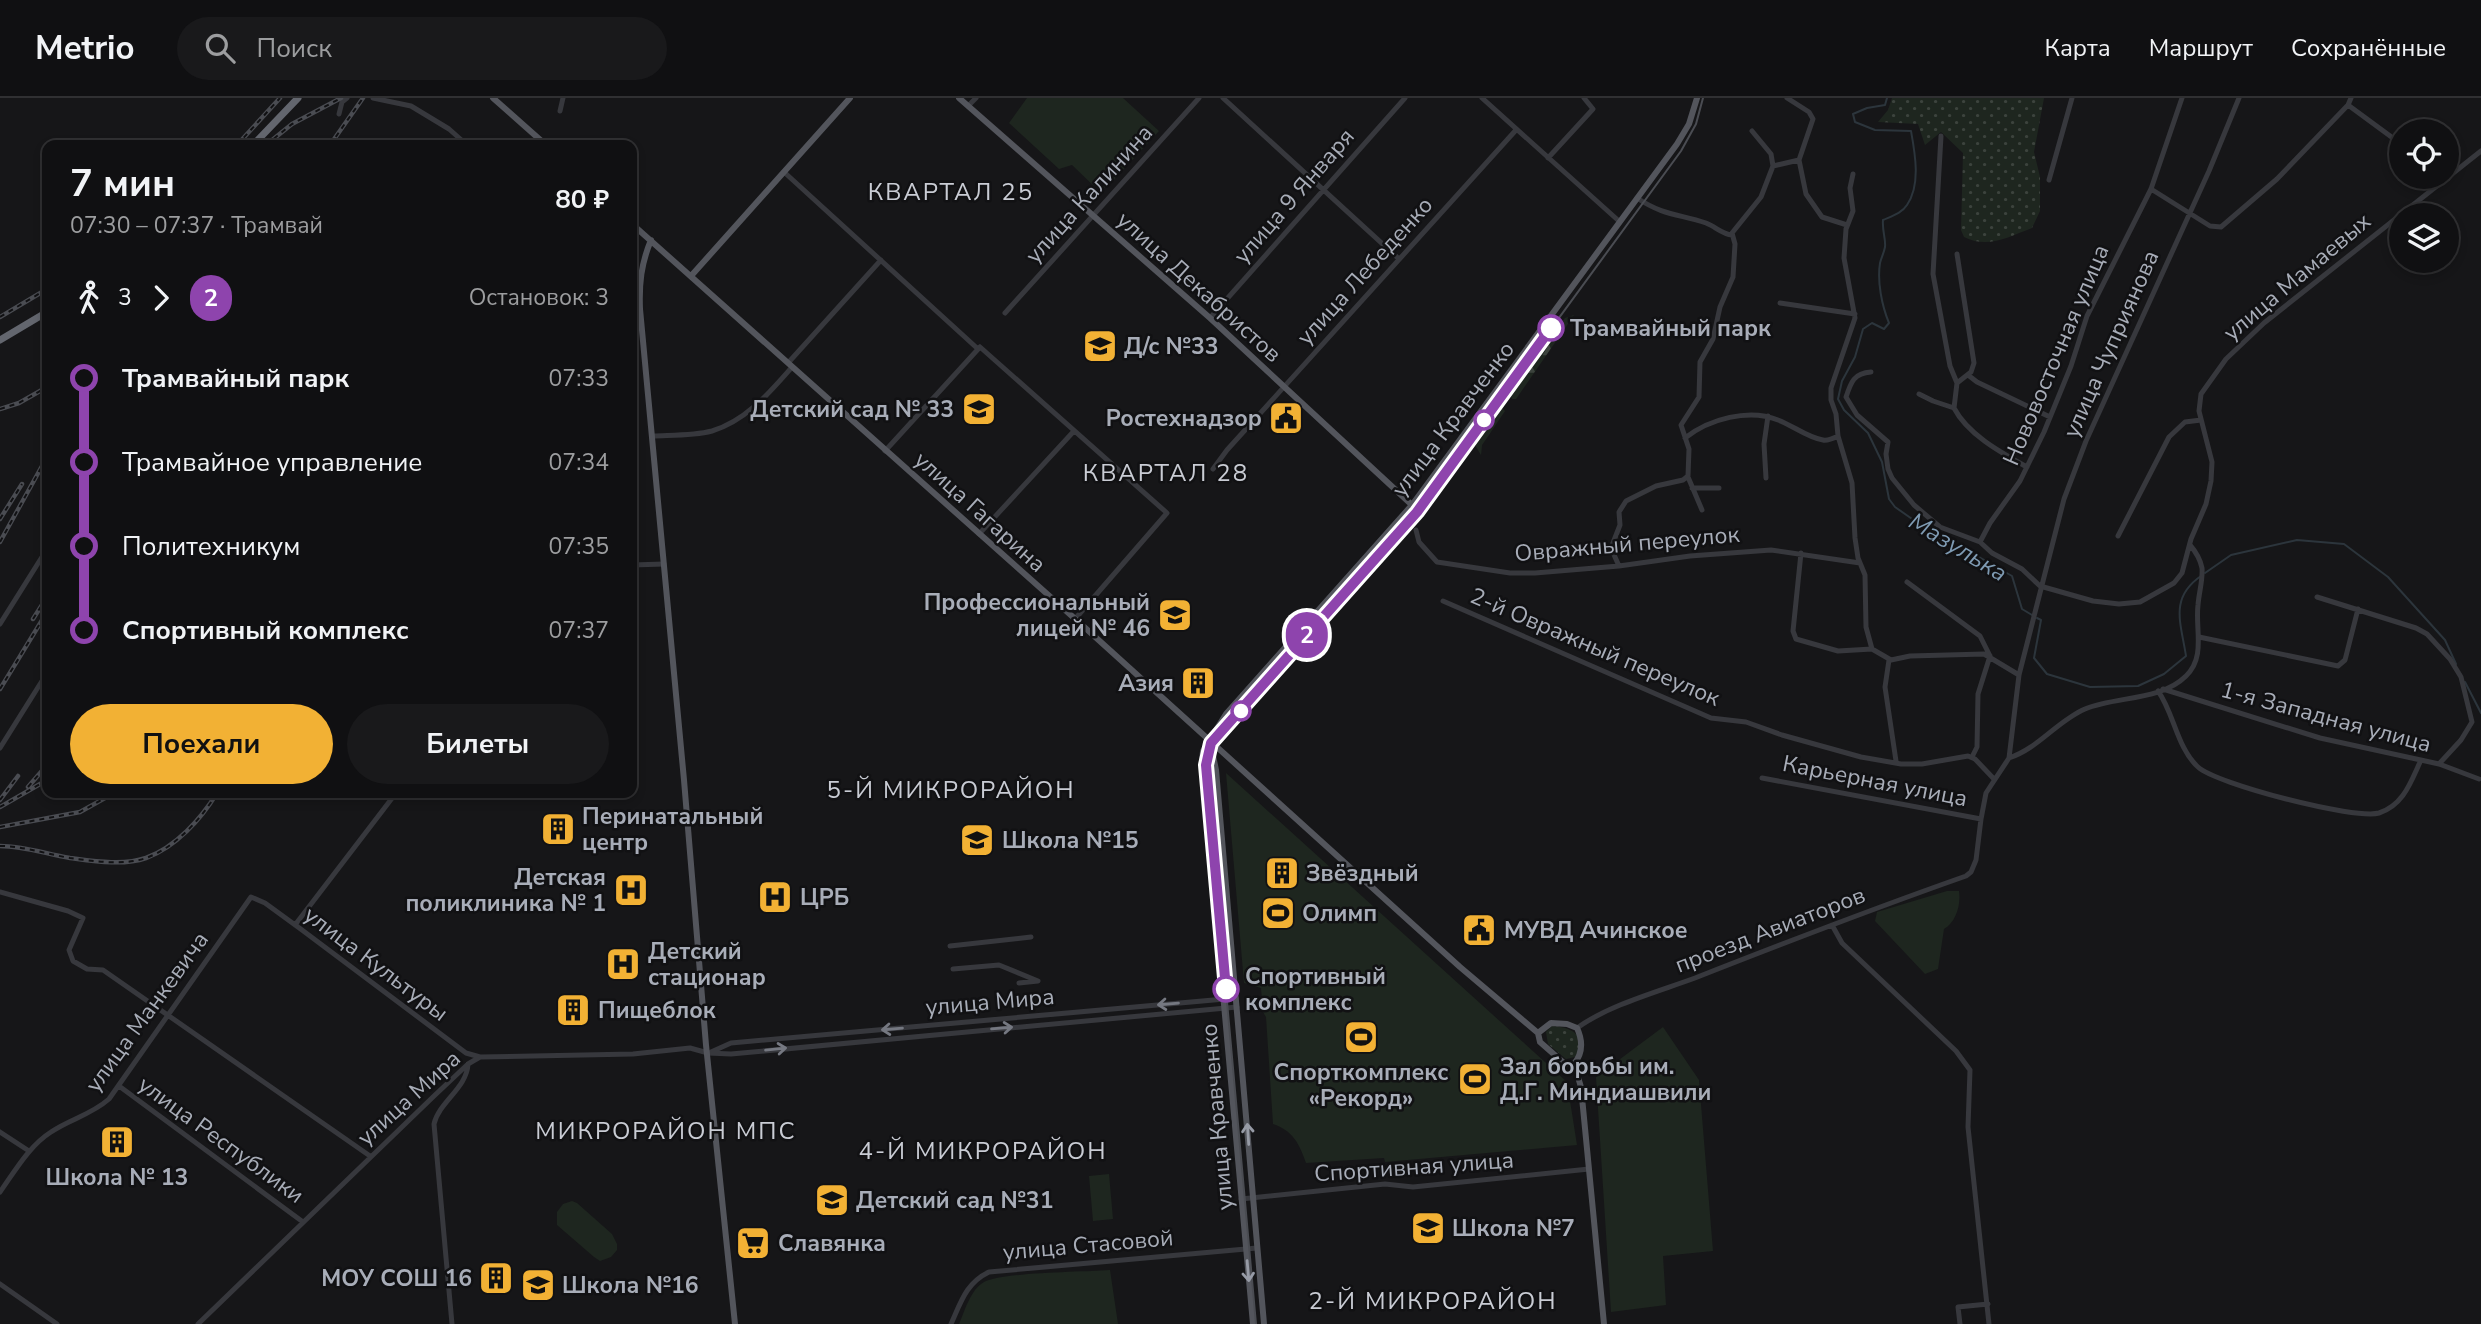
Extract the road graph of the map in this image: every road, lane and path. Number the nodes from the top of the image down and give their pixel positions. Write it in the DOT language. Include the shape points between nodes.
graph roads {
  1 [pos="347,98"];
  2 [pos="373,98"];
  3 [pos="493,98"];
  4 [pos="563,98"];
  5 [pos="850,98"];
  6 [pos="959,98"];
  7 [pos="976,98"];
  8 [pos="1199,98"];
  9 [pos="1223,98"];
  10 [pos="1405,98"];
  11 [pos="1482,98"];
  12 [pos="1584,98"];
  13 [pos="1697,98"];
  14 [pos="1787,98"];
  15 [pos="2072,98"];
  16 [pos="2182,98"];
  17 [pos="2239,98"];
  18 [pos="297,100"];
  19 [pos="2350,101"];
  20 [pos="968,106"];
  21 [pos="560,111"];
  22 [pos="339,114"];
  23 [pos="1516,130"];
  24 [pos="1752,131"];
  25 [pos="2389,134"];
  26 [pos="1941,136"];
  27 [pos="258,140"];
  28 [pos="461,140"];
  29 [pos="540,140"];
  30 [pos="2481,151"];
  31 [pos="1548,158"];
  32 [pos="1799,160"];
  33 [pos="1773,166"];
  34 [pos="2459,166"];
  35 [pos="784,172"];
  36 [pos="1853,174"];
  37 [pos="2049,180"];
  38 [pos="1323,189"];
  39 [pos="2151,189"];
  40 [pos="2429,189"];
  41 [pos="1637,198"];
  42 [pos="2188,213"];
  43 [pos="1093,216"];
  44 [pos="1620,222"];
  45 [pos="1847,225"];
  46 [pos="637,228"];
  47 [pos="1732,235"];
  48 [pos="651,240"];
  49 [pos="1957,254"];
  50 [pos="1399,259"];
  51 [pos="881,260"];
  52 [pos="691,276"];
  53 [pos="1780,303"];
  54 [pos="1005,313"];
  55 [pos="1855,314"];
  56 [pos="42,315"];
  57 [pos="1210,318"];
  58 [pos="0,340"];
  59 [pos="980,347"];
  60 [pos="790,365"];
  61 [pos="1871,372"];
  62 [pos="1968,375"];
  63 [pos="1957,383"];
  64 [pos="1284,386"];
  65 [pos="1919,394"];
  66 [pos="1954,408"];
  67 [pos="1768,416"];
  68 [pos="2050,417"];
  69 [pos="2201,420"];
  70 [pos="1074,431"];
  71 [pos="653,436"];
  72 [pos="1839,436"];
  73 [pos="1685,438"];
  74 [pos="885,450"];
  75 [pos="2027,467"];
  76 [pos="1213,469"];
  77 [pos="1688,477"];
  78 [pos="1766,478"];
  79 [pos="1692,488"];
  80 [pos="1719,488"];
  81 [pos="1412,505"];
  82 [pos="1702,510"];
  83 [pos="1416,530"];
  84 [pos="979,534"];
  85 [pos="2118,536"];
  86 [pos="1980,542"];
  87 [pos="2190,545"];
  88 [pos="1801,554"];
  89 [pos="42,557"];
  90 [pos="1860,562"];
  91 [pos="664,564"];
  92 [pos="637,565"];
  93 [pos="1619,566"];
  94 [pos="1907,582"];
  95 [pos="2040,586"];
  96 [pos="2317,597"];
  97 [pos="1443,601"];
  98 [pos="2358,609"];
  99 [pos="1075,619"];
  100 [pos="0,624"];
  101 [pos="2199,637"];
  102 [pos="1872,649"];
  103 [pos="1990,656"];
  104 [pos="1889,660"];
  105 [pos="2019,675"];
  106 [pos="42,681"];
  107 [pos="2161,690"];
  108 [pos="1210,741"];
  109 [pos="0,748"];
  110 [pos="1972,757"];
  111 [pos="2010,758"];
  112 [pos="2421,760"];
  113 [pos="1214,761"];
  114 [pos="1896,761"];
  115 [pos="1202,762"];
  116 [pos="2440,764"];
  117 [pos="1762,778"];
  118 [pos="1994,779"];
  119 [pos="2479,779"];
  120 [pos="392,798"];
  121 [pos="1981,819"];
  122 [pos="1221,833"];
  123 [pos="1208,834"];
  124 [pos="0,892"];
  125 [pos="251,897"];
  126 [pos="295,925"];
  127 [pos="1832,925"];
  128 [pos="1230,931"];
  129 [pos="1217,933"];
  130 [pos="1031,937"];
  131 [pos="950,946"];
  132 [pos="953,969"];
  133 [pos="1234,974"];
  134 [pos="1222,976"];
  135 [pos="1019,982"];
  136 [pos="1236,998"];
  137 [pos="1224,999"];
  138 [pos="1237,1007"];
  139 [pos="1225,1008"];
  140 [pos="169,1015"];
  141 [pos="960,1023"];
  142 [pos="1239,1024"];
  143 [pos="1227,1026"];
  144 [pos="1577,1028"];
  145 [pos="961,1032"];
  146 [pos="844,1033"];
  147 [pos="1538,1033"];
  148 [pos="845,1042"];
  149 [pos="708,1053"];
  150 [pos="480,1057"];
  151 [pos="1574,1064"];
  152 [pos="468,1065"];
  153 [pos="1244,1078"];
  154 [pos="1231,1079"];
  155 [pos="119,1086"];
  156 [pos="0,1132"];
  157 [pos="29,1152"];
  158 [pos="370,1156"];
  159 [pos="1251,1166"];
  160 [pos="1239,1168"];
  161 [pos="1589,1169"];
  162 [pos="0,1192"];
  163 [pos="1253,1198"];
  164 [pos="1241,1199"];
  165 [pos="303,1222"];
  166 [pos="1246,1248"];
  167 [pos="1257,1248"];
  168 [pos="0,1284"];
  169 [pos="1988,1304"];
  170 [pos="57,1324"];
  171 [pos="198,1324"];
  172 [pos="452,1324"];
  173 [pos="735,1324"];
  174 [pos="951,1324"];
  175 [pos="1253,1324"];
  176 [pos="1264,1324"];
  177 [pos="1604,1324"];
  178 [pos="1960,1324"];
  179 [pos="1990,1324"];
  1 -- 22 [label="street"];
  2 -- 28 [label="street" via="411,106"];
  3 -- 29 [label="main road"];
  4 -- 21 [label="street"];
  5 -- 35 [label="main road"];
  6 -- 20 [label="main road, улица Декабристов"];
  7 -- 20 [label="street"];
  8 -- 43 [label="street, улица Калинина"];
  9 -- 38 [label="street"];
  10 -- 38 [label="street, улица 9 Января"];
  11 -- 23 [label="street"];
  12 -- 31 [label="street" via="1593,109"];
  13 -- 41 [label="main road, улица Кравченко" via="1677,144"];
  14 -- 32 [label="street" via="1810,112 1813,119"];
  15 -- 37 [label="street"];
  16 -- 39 [label="street, Нововосточная улица"];
  17 -- 42 [label="street, улица Чуприянова"];
  18 -- 27 [label="highway"];
  19 -- 25 [label="street"];
  19 -- 42 [label="street" via="2277,179 2221,227 2213,228"];
  20 -- 43 [label="main road, улица Декабристов"];
  23 -- 31 [label="street"];
  23 -- 50 [label="street, улица Лебеденко"];
  24 -- 33 [label="street" via="1771,154"];
  26 -- 63 [label="street" via="1933,274"];
  30 -- 34 [label="street, улица Мамаевых"];
  31 -- 44 [label="street"];
  32 -- 33 [label="street"];
  32 -- 45 [label="street" via="1806,194 1820,215"];
  33 -- 47 [label="street" via="1761,197"];
  35 -- 51 [label="street"];
  35 -- 52 [label="main road"];
  36 -- 45 [label="street" via="1853,211"];
  38 -- 50 [label="street"];
  38 -- 57 [label="street, улица 9 Января"];
  39 -- 42 [label="street"];
  39 -- 68 [label="street, Нововосточная улица" via="2087,316"];
  40 -- 69 [label="street, улица Мамаевых" via="2243,341 2205,387 2199,403"];
  41 -- 44 [label="main road, улица Кравченко"];
  41 -- 47 [label="street" via="1660,211"];
  42 -- 95 [label="street, улица Чуприянова" via="2077,464"];
  43 -- 54 [label="street, улица Калинина"];
  43 -- 57 [label="main road, улица Декабристов"];
  44 -- 81 [label="main road, улица Кравченко"];
  45 -- 55 [label="street" via="1845,269"];
  46 -- 48 [label="main road, улица Гагарина"];
  47 -- 73 [label="street" via="1733,277 1713,339 1700,362 1699,397 1681,425"];
  48 -- 52 [label="main road, улица Гагарина"];
  48 -- 71 [label="main road" via="639,280"];
  49 -- 62 [label="street" via="1974,363"];
  50 -- 64 [label="street, улица Лебеденко"];
  51 -- 59 [label="street"];
  51 -- 60 [label="street"];
  52 -- 60 [label="main road, улица Гагарина"];
  53 -- 55 [label="street"];
  55 -- 72 [label="street" via="1831,388"];
  56 -- 58 [label="highway"];
  57 -- 64 [label="main road, улица Декабристов"];
  59 -- 70 [label="street"];
  59 -- 74 [label="street"];
  60 -- 71 [label="street" via="757,405 724,426 695,434"];
  60 -- 74 [label="main road, улица Гагарина"];
  61 -- 86 [label="street" via="1852,380 1846,397 1857,415 1888,442 1892,478 1933,521"];
  62 -- 63 [label="street"];
  62 -- 68 [label="street"];
  63 -- 66 [label="street"];
  64 -- 76 [label="street, улица Лебеденко"];
  64 -- 81 [label="main road, улица Декабристов"];
  65 -- 66 [label="street"];
  66 -- 75 [label="street" via="1978,434"];
  67 -- 72 [label="street" via="1824,440"];
  67 -- 73 [label="street" via="1746,414 1714,422"];
  67 -- 78 [label="street"];
  68 -- 75 [label="street, Нововосточная улица"];
  69 -- 85 [label="street" via="2185,422 2169,437"];
  69 -- 87 [label="street, улица Мамаевых" via="2210,453 2211,481"];
  70 -- 84 [label="street"];
  70 -- 99 [label="street" via="1167,513"];
  71 -- 91 [label="main road"];
  72 -- 90 [label="street" via="1852,483"];
  73 -- 77 [label="street"];
  74 -- 84 [label="main road, улица Гагарина"];
  75 -- 86 [label="street, Нововосточная улица"];
  77 -- 79 [label="street"];
  77 -- 93 [label="street" via="1656,486 1623,505 1611,548"];
  79 -- 80 [label="street"];
  79 -- 82 [label="street"];
  81 -- 108 [label="main road, улица Кравченко" via="1226,714"];
  83 -- 93 [label="street, Овражный переулок" via="1419,542 1441,564 1526,573"];
  84 -- 99 [label="main road, улица Гагарина"];
  86 -- 95 [label="street"];
  87 -- 95 [label="street, улица Мамаевых" via="2178,579 2140,602 2093,601"];
  87 -- 101 [label="street" via="2202,565"];
  88 -- 90 [label="street, Овражный переулок"];
  88 -- 93 [label="street, Овражный переулок" via="1751,551"];
  88 -- 102 [label="street" via="1796,639 1838,651"];
  89 -- 100 [label="street"];
  90 -- 102 [label="street" via="1866,575 1866,627"];
  91 -- 92 [label="street"];
  91 -- 149 [label="main road"];
  94 -- 103 [label="street" via="1980,636"];
  95 -- 105 [label="street, улица Чуприянова"];
  96 -- 98 [label="street"];
  97 -- 114 [label="street, 2-й Овражный переулок" via="1695,713 1746,722 1864,758"];
  98 -- 101 [label="street" via="2345,660 2338,666"];
  98 -- 116 [label="street" via="2427,634 2461,677 2471,726"];
  99 -- 108 [label="main road, улица Гагарина"];
  101 -- 107 [label="street" via="2192,668"];
  102 -- 104 [label="street"];
  103 -- 104 [label="street"];
  103 -- 105 [label="street"];
  103 -- 110 [label="street" via="1978,694 1977,747"];
  104 -- 114 [label="street" via="1885,687"];
  105 -- 111 [label="street"];
  106 -- 109 [label="street"];
  107 -- 111 [label="street" via="2086,709"];
  107 -- 112 [label="street, 1-я Западная улица" via="2320,738"];
  107 -- 112 [label="street" via="2197,766 2255,791 2379,813 2402,798"];
  108 -- 113 [label="main road, улица Кравченко"];
  108 -- 115 [label="main road, улица Кравченко"];
  108 -- 147 [label="main road, улица Гагарина"];
  110 -- 114 [label="street, 2-й Овражный переулок" via="1917,765"];
  110 -- 118 [label="street"];
  111 -- 118 [label="street"];
  112 -- 116 [label="street, 1-я Западная улица"];
  113 -- 115 [label="street"];
  113 -- 122 [label="main road, улица Кравченко"];
  115 -- 123 [label="main road, улица Кравченко"];
  116 -- 119 [label="street, 1-я Западная улица"];
  117 -- 121 [label="street, Карьерная улица"];
  118 -- 121 [label="street"];
  120 -- 126 [label="street"];
  121 -- 127 [label="street, проезд Авиаторов" via="1975,866 1966,876"];
  122 -- 123 [label="street"];
  122 -- 128 [label="main road, улица Кравченко"];
  123 -- 129 [label="main road, улица Кравченко"];
  124 -- 140 [label="street" via="83,918 69,950 73,961 87,969 103,970"];
  125 -- 126 [label="street, улица Культуры"];
  125 -- 140 [label="street, улица Манкевича"];
  126 -- 150 [label="street, улица Культуры" via="466,1053"];
  127 -- 144 [label="street, проезд Авиаторов" via="1589,1019"];
  127 -- 169 [label="street" via="1842,943 1956,1051 1970,1070 1968,1127"];
  128 -- 129 [label="street"];
  128 -- 133 [label="main road, улица Кравченко"];
  129 -- 134 [label="main road, улица Кравченко"];
  130 -- 131 [label="street"];
  132 -- 135 [label="street" via="999,965 1038,981"];
  133 -- 134 [label="street"];
  133 -- 136 [label="main road, улица Кравченко"];
  134 -- 137 [label="main road, улица Кравченко"];
  136 -- 137 [label="street, улица Мира"];
  136 -- 138 [label="main road, улица Кравченко"];
  137 -- 139 [label="main road, улица Кравченко"];
  137 -- 141 [label="street, улица Мира, one-way"];
  138 -- 139 [label="street, улица Мира"];
  138 -- 142 [label="main road, улица Кравченко"];
  139 -- 143 [label="main road, улица Кравченко"];
  145 -- 139 [label="street, улица Мира, one-way"];
  140 -- 155 [label="street, улица Манкевича"];
  140 -- 158 [label="street"];
  141 -- 145 [label="street"];
  141 -- 146 [label="street, улица Мира, one-way"];
  142 -- 143 [label="street"];
  142 -- 153 [label="main road, улица Кравченко"];
  143 -- 154 [label="main road, улица Кравченко"];
  144 -- 147 [label="main road" via="1550,1023"];
  144 -- 151 [label="main road" via="1581,1056"];
  145 -- 148 [label="street, улица Мира"];
  146 -- 148 [label="street"];
  146 -- 149 [label="street, улица Мира" via="731,1043"];
  147 -- 151 [label="main road" via="1546,1048 1565,1064"];
  149 -- 148 [label="street, улица Мира, one-way"];
  149 -- 150 [label="street, улица Мира" via="690,1048 634,1054"];
  149 -- 173 [label="main road"];
  150 -- 152 [label="street, улица Мира"];
  151 -- 161 [label="main road" via="1581,1087"];
  152 -- 158 [label="street, улица Мира"];
  152 -- 172 [label="street" via="468,1073 434,1124"];
  153 -- 154 [label="street"];
  159 -- 153 [label="main road, улица Кравченко, one-way"];
  154 -- 160 [label="main road, улица Кравченко"];
  155 -- 157 [label="street, улица Манкевича" via="97,1109 48,1133"];
  155 -- 165 [label="street, улица Республики"];
  156 -- 157 [label="street"];
  157 -- 162 [label="street, улица Манкевича"];
  158 -- 165 [label="street, улица Мира"];
  159 -- 160 [label="street"];
  159 -- 163 [label="main road, улица Кравченко"];
  160 -- 164 [label="main road, улица Кравченко"];
  161 -- 163 [label="street, Спортивная улица"];
  161 -- 177 [label="main road"];
  163 -- 164 [label="street, Спортивная улица"];
  163 -- 167 [label="main road, улица Кравченко"];
  164 -- 166 [label="main road, улица Кравченко"];
  165 -- 171 [label="street, улица Мира"];
  166 -- 167 [label="street, улица Стасовой"];
  166 -- 174 [label="street, улица Стасовой" via="989,1272 966,1289"];
  166 -- 175 [label="main road, улица Кравченко, one-way"];
  167 -- 176 [label="main road, улица Кравченко"];
  168 -- 170 [label="street"];
  169 -- 178 [label="street" via="1958,1307"];
  169 -- 179 [label="street"];
}
